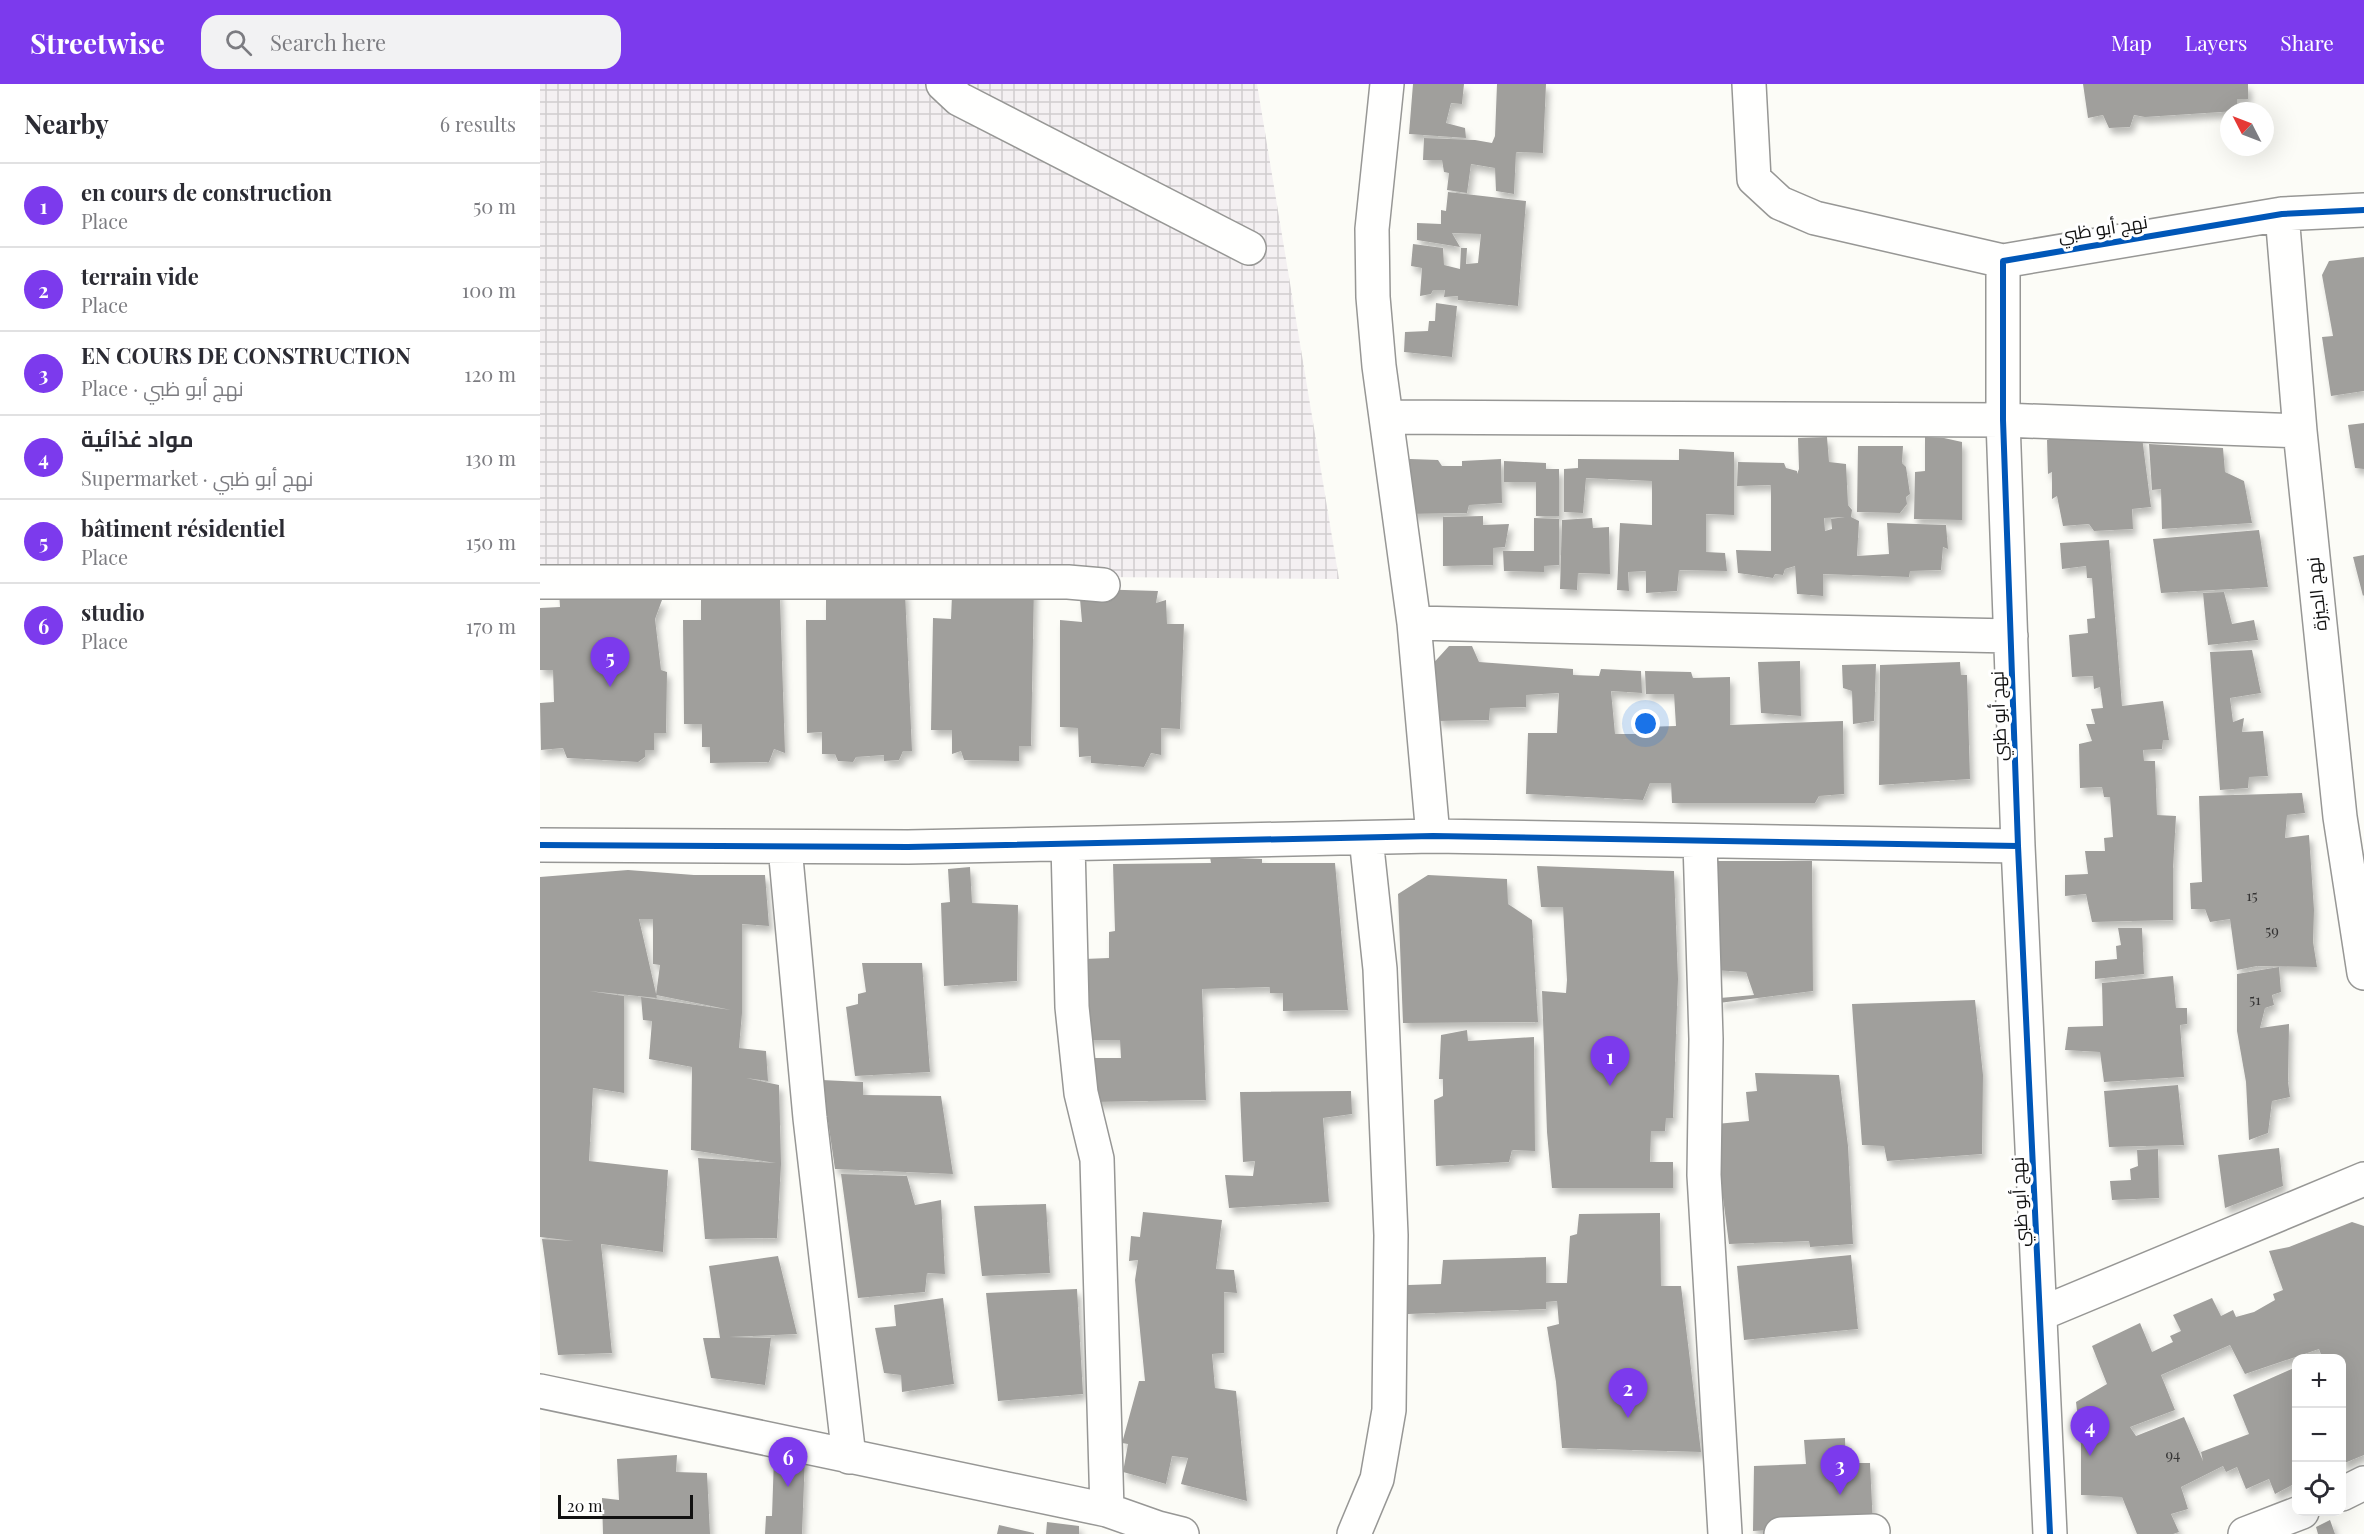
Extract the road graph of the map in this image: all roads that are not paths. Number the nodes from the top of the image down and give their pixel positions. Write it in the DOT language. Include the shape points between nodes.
graph roads {
  1 [pos="943,84"];
  2 [pos="1387,84"];
  3 [pos="1749,84"];
  4 [pos="2364,210"];
  5 [pos="2282,214"];
  6 [pos="1249,249"];
  7 [pos="2003,261"];
  8 [pos="1387,417"];
  9 [pos="2003,420"];
  10 [pos="2300,431"];
  11 [pos="540,582"];
  12 [pos="1104,585"];
  13 [pos="1414,623"];
  14 [pos="2012,636"];
  15 [pos="1433,836"];
  16 [pos="1366,838"];
  17 [pos="1700,842"];
  18 [pos="1068,844"];
  19 [pos="540,845"];
  20 [pos="2018,846"];
  21 [pos="785,847"];
  22 [pos="2364,973"];
  23 [pos="2364,1179"];
  24 [pos="2040,1314"];
  25 [pos="540,1390"];
  26 [pos="849,1457"];
  27 [pos="2364,1483"];
  28 [pos="2346,1492"];
  29 [pos="1107,1510"];
  30 [pos="2292,1516"];
  31 [pos="1873,1532"];
  32 [pos="1182,1534"];
  33 [pos="1354,1534"];
  34 [pos="1725,1534"];
  35 [pos="1781,1534"];
  36 [pos="2050,1534"];
  37 [pos="2245,1534"];
  1 -- 6 [label="street" via="959,99"];
  2 -- 8 [label="street" via="1372,240 1378,366"];
  3 -- 7 [label="street" via="1754,179 1780,203 1815,218"];
  4 -- 5 [label="street, نهج أبو ظبي"];
  5 -- 7 [label="street, نهج أبو ظبي"];
  5 -- 10 [label="street, نهج الجيزة"];
  7 -- 9 [label="street, نهج أبو ظبي"];
  8 -- 9 [label="street"];
  8 -- 13 [label="street"];
  9 -- 10 [label="street"];
  9 -- 14 [label="street, نهج أبو ظبي"];
  10 -- 22 [label="street, نهج الجيزة" via="2340,817"];
  11 -- 12 [label="street"];
  13 -- 14 [label="street"];
  13 -- 15 [label="street"];
  14 -- 20 [label="street, نهج أبو ظبي"];
  15 -- 16 [label="street"];
  15 -- 17 [label="street"];
  16 -- 18 [label="street"];
  16 -- 33 [label="street" via="1380,969 1390,1211 1389,1410 1377,1479"];
  17 -- 20 [label="street"];
  17 -- 34 [label="street" via="1706,1040 1704,1175"];
  18 -- 21 [label="street"];
  18 -- 29 [label="street" via="1072,1007 1081,1094 1097,1159"];
  19 -- 21 [label="street"];
  20 -- 24 [label="street, نهج أبو ظبي"];
  21 -- 26 [label="street" via="808,1107"];
  23 -- 24 [label="street"];
  24 -- 36 [label="street, نهج أبو ظبي"];
  25 -- 26 [label="street"];
  26 -- 29 [label="street"];
  27 -- 28 [label="street"];
  29 -- 32 [label="street"];
  30 -- 37 [label="street"];
  31 -- 35 [label="street"];
}
